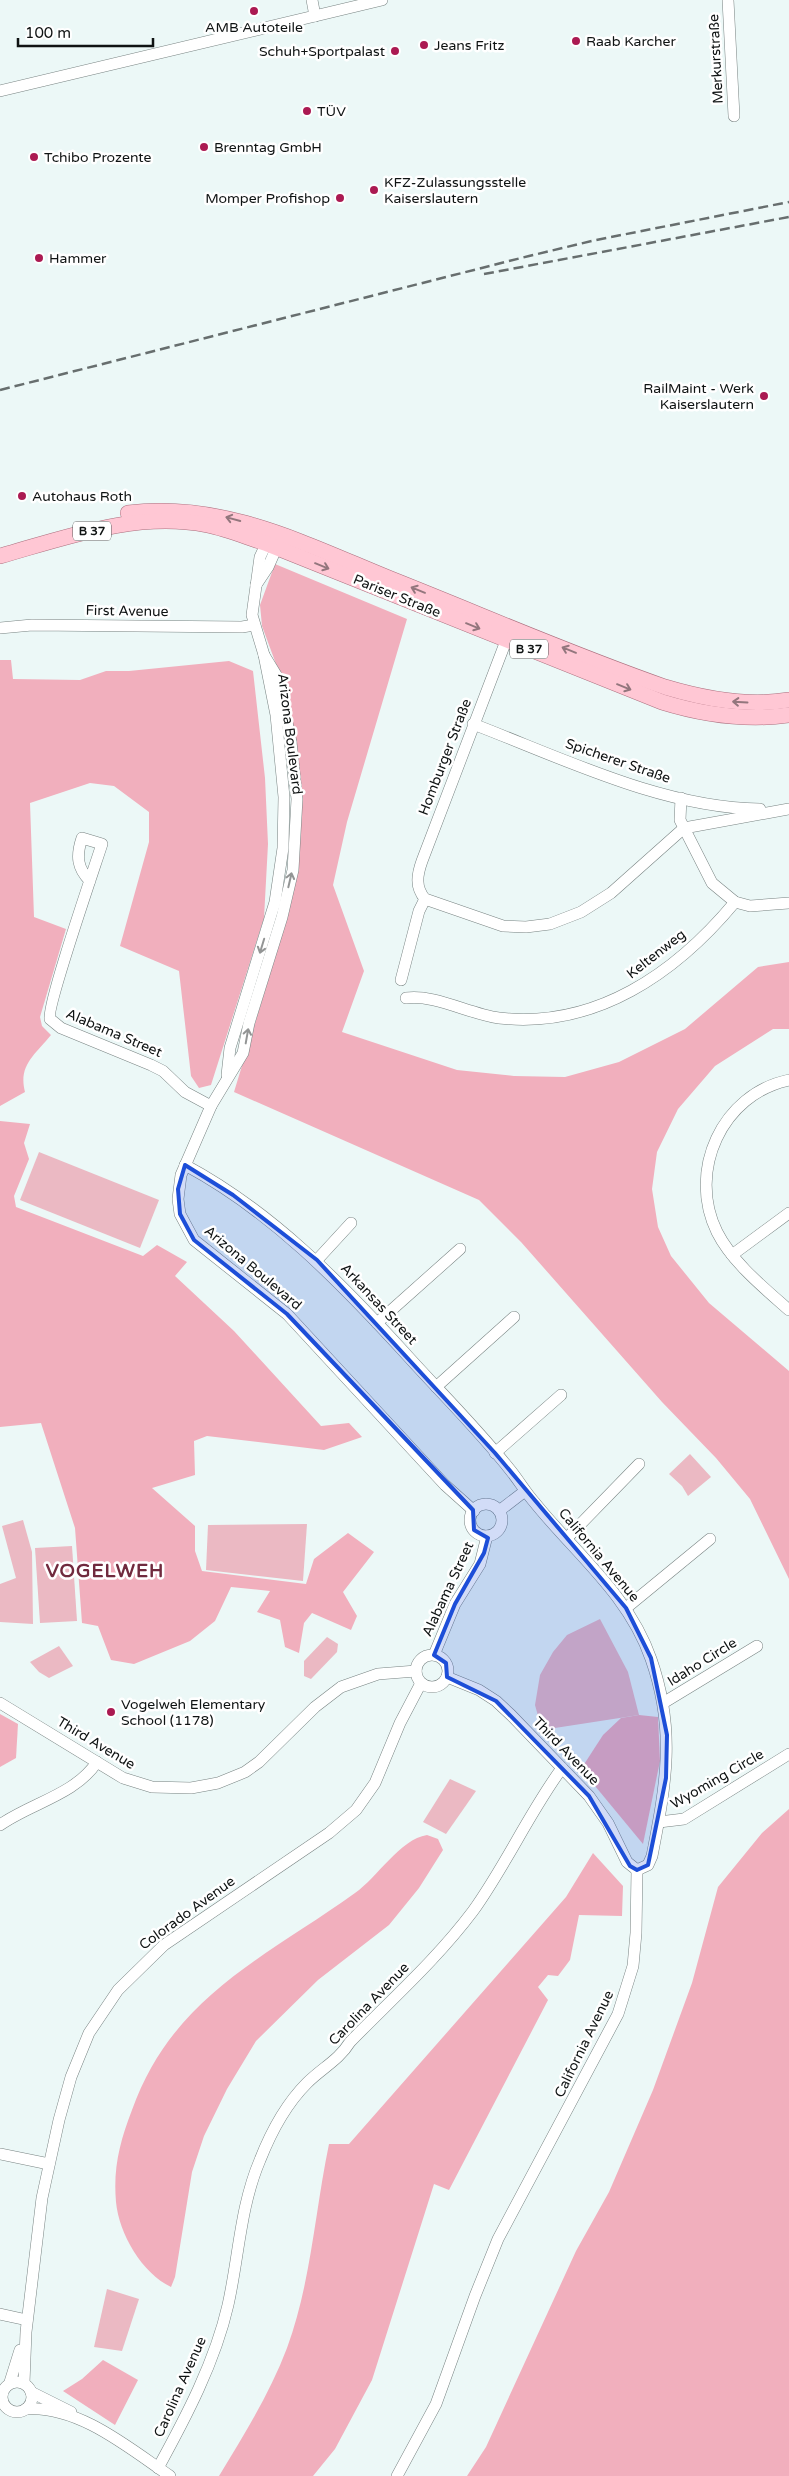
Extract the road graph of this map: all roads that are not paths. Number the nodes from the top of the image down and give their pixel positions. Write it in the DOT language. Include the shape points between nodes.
graph roads {
  1 [pos="312,0"];
  2 [pos="382,0"];
  3 [pos="728,0"];
  4 [pos="315,16"];
  5 [pos="0,90"];
  6 [pos="734,116"];
  7 [pos="274,542"];
  8 [pos="0,546"];
  9 [pos="0,556"];
  10 [pos="254,625"];
  11 [pos="0,628"];
  12 [pos="509,633"];
  13 [pos="264,655"];
  14 [pos="789,700"];
  15 [pos="789,715"];
  16 [pos="472,724"];
  17 [pos="681,798"];
  18 [pos="684,828"];
  19 [pos="284,830"];
  20 [pos="296,838"];
  21 [pos="90,881"];
  22 [pos="425,899"];
  23 [pos="736,902"];
  24 [pos="789,903"];
  25 [pos="401,980"];
  26 [pos="406,998"];
  27 [pos="226,1079"];
  28 [pos="789,1080"];
  29 [pos="211,1106"];
  30 [pos="185,1166"];
  31 [pos="789,1213"];
  32 [pos="351,1223"];
  33 [pos="460,1249"];
  34 [pos="732,1255"];
  35 [pos="317,1260"];
  36 [pos="789,1310"];
  37 [pos="514,1317"];
  38 [pos="377,1323"];
  39 [pos="436,1387"];
  40 [pos="561,1395"];
  41 [pos="495,1452"];
  42 [pos="639,1464"];
  43 [pos="525,1491"];
  44 [pos="474,1510"];
  45 [pos="499,1511"];
  46 [pos="487,1536"];
  47 [pos="567,1538"];
  48 [pos="710,1539"];
  49 [pos="626,1608"];
  50 [pos="757,1646"];
  51 [pos="434,1655"];
  52 [pos="416,1671"];
  53 [pos="447,1677"];
  54 [pos="421,1683"];
  55 [pos="0,1703"];
  56 [pos="662,1703"];
  57 [pos="789,1754"];
  58 [pos="97,1762"];
  59 [pos="562,1768"];
  60 [pos="659,1822"];
  61 [pos="0,1824"];
  62 [pos="637,1870"];
  63 [pos="0,2154"];
  64 [pos="49,2164"];
  65 [pos="0,2314"];
  66 [pos="27,2320"];
  67 [pos="26,2332"];
  68 [pos="5,2386"];
  69 [pos="28,2387"];
  70 [pos="1,2403"];
  71 [pos="26,2409"];
  72 [pos="84,2422"];
  73 [pos="158,2468"];
  74 [pos="170,2476"];
  75 [pos="397,2476"];
  1 -- 4 [label="street"];
  2 -- 4 [label="street"];
  3 -- 6 [label="street, Merkurstraße"];
  4 -- 5 [label="street"];
  7 -- 8 [label="main road, Pariser Straße / B 37, one-way" via="228,517 150,510 93,521"];
  7 -- 9 [label="main road, Pariser Straße / B 37" via="206,525 152,521 86,532"];
  7 -- 10 [label="street, Arizona Boulevard" via="268,567 256,585 252,605"];
  7 -- 12 [label="main road, Pariser Straße / B 37"];
  10 -- 11 [label="street, First Avenue" via="32,625"];
  10 -- 13 [label="street, Arizona Boulevard"];
  14 -- 12 [label="main road, Pariser Straße / B 37, one-way" via="739,702 701,698"];
  12 -- 15 [label="main road, Pariser Straße / B 37, one-way" via="662,702 698,713 739,718"];
  12 -- 16 [label="street, Homburger Straße"];
  13 -- 19 [label="street, Arizona Boulevard" via="281,753"];
  13 -- 20 [label="street, Arizona Boulevard" via="278,678 291,742 297,791"];
  16 -- 17 [label="street, Spicherer Straße" via="629,784"];
  16 -- 22 [label="street, Homburger Straße" via="418,872 418,887"];
  17 -- 18 [label="street" via="679,810"];
  17 -- 18 [label="street, Spicherer Straße" via="728,807 789,809"];
  18 -- 22 [label="street" via="611,893 581,912 550,924 503,926"];
  18 -- 23 [label="street" via="712,883"];
  19 -- 20 [label="street" via="288,836"];
  19 -- 27 [label="street, Arizona Boulevard, one-way" via="275,902 230,1048"];
  27 -- 20 [label="street, Arizona Boulevard, one-way" via="247,1041 249,1023 282,917 293,870"];
  21 -- 29 [label="street, Alabama Street" via="50,1007 50,1019 61,1028 163,1071 185,1092"];
  22 -- 25 [label="street"];
  23 -- 24 [label="street" via="760,907"];
  23 -- 26 [label="street, Keltenweg" via="670,966 634,990 597,1008 558,1017 500,1018 425,998"];
  27 -- 29 [label="street, Arizona Boulevard"];
  28 -- 34 [label="street" via="767,1087 742,1102 725,1122 712,1150 706,1176 708,1204 717,1231"];
  29 -- 30 [label="street, Arizona Boulevard"];
  30 -- 35 [label="street, Arkansas Street" via="233,1195"];
  30 -- 44 [label="street, Arizona Boulevard" via="179,1183 178,1206 194,1240 288,1314 445,1485"];
  31 -- 34 [label="street"];
  32 -- 35 [label="street"];
  33 -- 38 [label="street"];
  34 -- 36 [label="street"];
  35 -- 38 [label="street, Arkansas Street"];
  37 -- 39 [label="street"];
  38 -- 39 [label="street, Arkansas Street"];
  39 -- 41 [label="street, Arkansas Street"];
  40 -- 41 [label="street"];
  41 -- 43 [label="street, Arkansas Street"];
  42 -- 47 [label="street"];
  43 -- 45 [label="street"];
  43 -- 47 [label="street, California Avenue"];
  44 -- 45 [label="street" via="489,1505"];
  44 -- 46 [label="street, Alabama Street" via="472,1525 478,1533"];
  45 -- 46 [label="street, Alabama Street" via="500,1527"];
  46 -- 51 [label="street, Alabama Street" via="480,1564 455,1604"];
  47 -- 49 [label="street, California Avenue"];
  48 -- 49 [label="street"];
  49 -- 56 [label="street, California Avenue" via="651,1658"];
  50 -- 56 [label="street, Idaho Circle"];
  51 -- 52 [label="street" via="421,1659"];
  51 -- 53 [label="street" via="446,1663"];
  52 -- 54 [label="street"];
  52 -- 58 [label="street, Third Avenue" via="378,1674 341,1687 259,1762 218,1783 184,1788 152,1787 123,1778"];
  53 -- 54 [label="street" via="436,1687"];
  53 -- 59 [label="street, Third Avenue" via="496,1701"];
  54 -- 64 [label="street, Colorado Avenue" via="374,1783 356,1810 329,1833 164,1945 118,1990 99,2016 81,2051"];
  55 -- 58 [label="street, Third Avenue"];
  56 -- 60 [label="street, California Avenue" via="668,1755"];
  57 -- 60 [label="street, Wyoming Circle" via="684,1819"];
  58 -- 61 [label="street" via="72,1787"];
  59 -- 62 [label="street, Third Avenue" via="599,1809 627,1862"];
  59 -- 73 [label="street, Carolina Avenue" via="543,1793 473,1910 424,1968 350,2042 341,2056 327,2064 306,2085 276,2125 248,2192 228,2305 216,2342 192,2402"];
  60 -- 62 [label="street, California Avenue" via="650,1861"];
  62 -- 75 [label="street, California Avenue" via="635,1949 629,1982 618,2014 498,2239 436,2404"];
  63 -- 64 [label="street"];
  64 -- 66 [label="street, Colorado Avenue"];
  65 -- 66 [label="street"];
  66 -- 67 [label="street, Colorado Avenue"];
  67 -- 68 [label="street, Colorado Avenue"];
  67 -- 69 [label="street, Colorado Avenue"];
  68 -- 69 [label="street"];
  68 -- 70 [label="street"];
  69 -- 71 [label="street" via="32,2401"];
  69 -- 72 [label="street" via="68,2409"];
  70 -- 71 [label="street" via="14,2412"];
  71 -- 72 [label="street" via="42,2408"];
  72 -- 73 [label="street"];
  73 -- 74 [label="street"];
}
